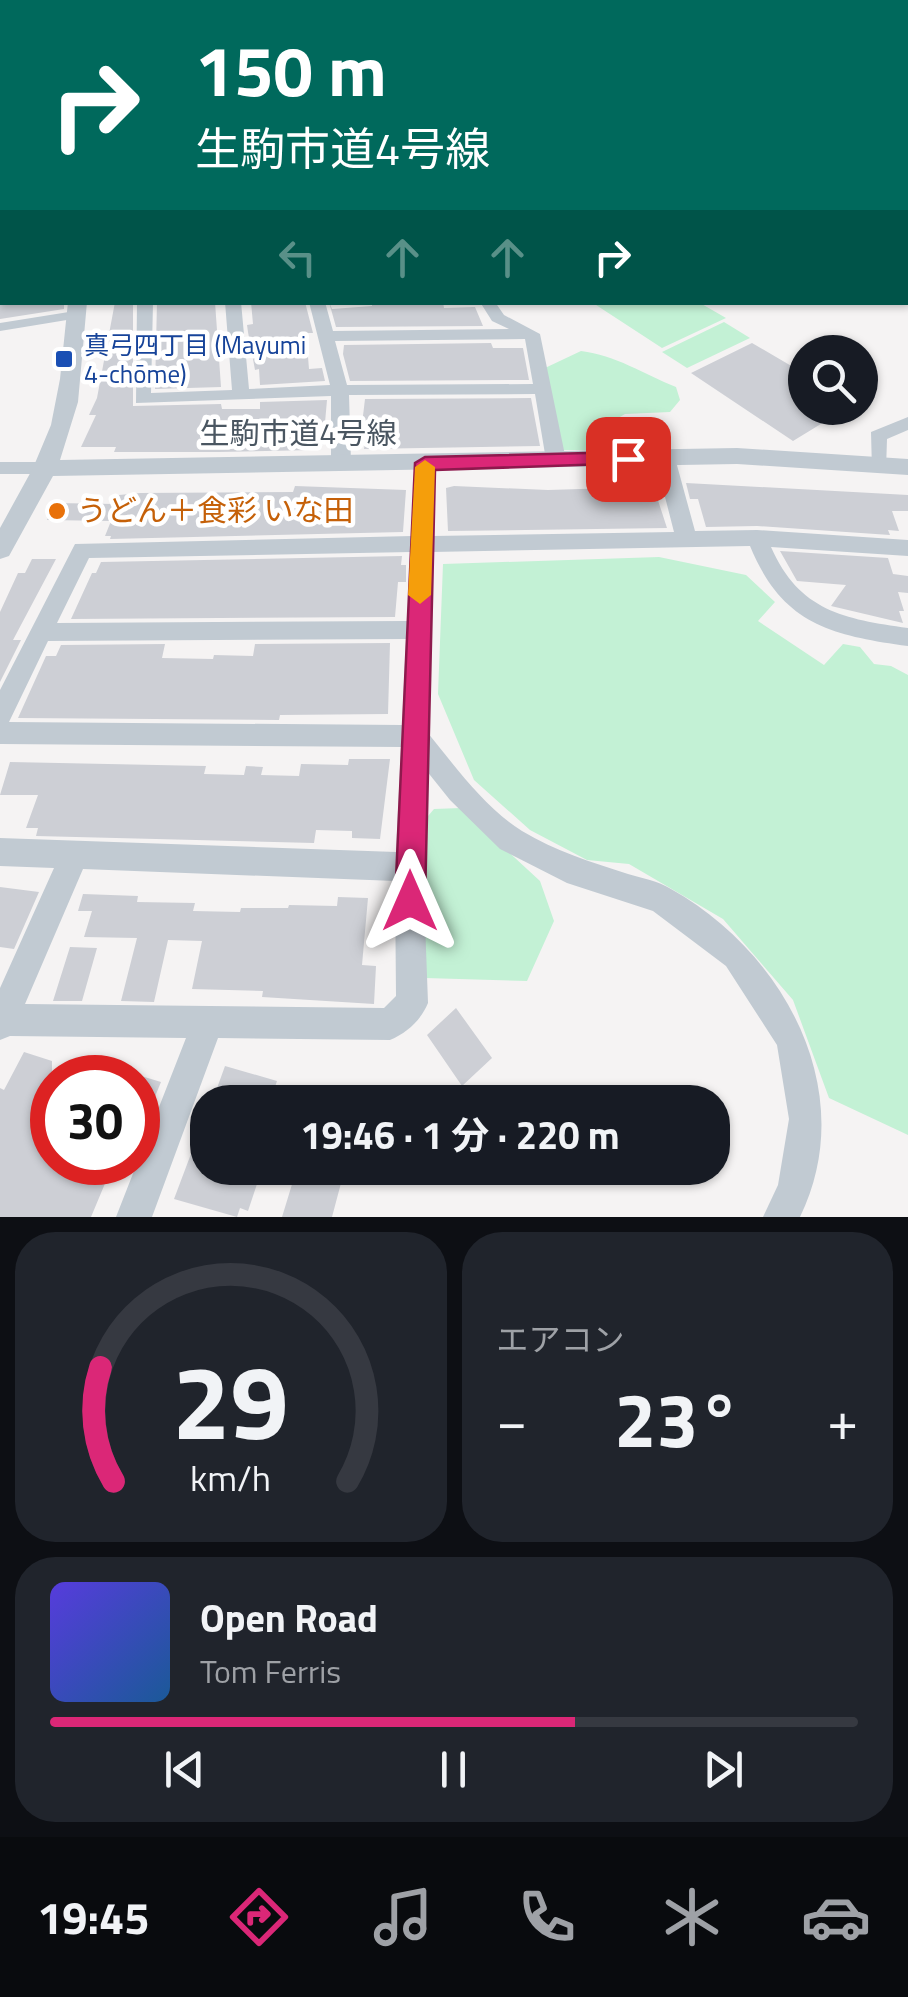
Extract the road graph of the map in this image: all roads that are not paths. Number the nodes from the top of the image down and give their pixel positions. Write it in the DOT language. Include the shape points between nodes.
graph roads {
  1 [pos="146,305"];
  2 [pos="233,305"];
  3 [pos="318,305"];
  4 [pos="489,305"];
  5 [pos="76,309"];
  6 [pos="0,326"];
  7 [pos="532,334"];
  8 [pos="324,336"];
  9 [pos="541,389"];
  10 [pos="340,390"];
  11 [pos="241,395"];
  12 [pos="908,423"];
  13 [pos="664,458"];
  14 [pos="556,460"];
  15 [pos="341,462"];
  16 [pos="425,463"];
  17 [pos="879,465"];
  18 [pos="908,467"];
  19 [pos="0,468"];
  20 [pos="48,468"];
  21 [pos="757,538"];
  22 [pos="686,540"];
  23 [pos="422,544"];
  24 [pos="908,548"];
  25 [pos="0,549"];
  26 [pos="418,630"];
  27 [pos="44,632"];
  28 [pos="908,637"];
  29 [pos="0,715"];
  30 [pos="0,733"];
  31 [pos="415,736"];
  32 [pos="0,852"];
  33 [pos="76,852"];
  34 [pos="409,868"];
  35 [pos="1,1022"];
  36 [pos="207,1024"];
  37 [pos="134,1217"];
  38 [pos="782,1217"];
  1 -- 11 [label="street" via="142,399"];
  2 -- 11 [label="street"];
  3 -- 8 [label="street"];
  4 -- 7 [label="street" via="498,318"];
  5 -- 6 [label="street"];
  5 -- 20 [label="street" via="71,380"];
  7 -- 8 [label="street"];
  7 -- 9 [label="street"];
  8 -- 10 [label="street"];
  9 -- 10 [label="street"];
  9 -- 14 [label="street"];
  10 -- 11 [label="street"];
  10 -- 15 [label="street"];
  12 -- 17 [label="street" via="878,436"];
  13 -- 14 [label="street, 生駒市道4号線"];
  13 -- 17 [label="street, 生駒市道4号線"];
  13 -- 22 [label="street"];
  14 -- 16 [label="street, 生駒市道4号線"];
  15 -- 16 [label="street, 生駒市道4号線"];
  15 -- 20 [label="street, 生駒市道4号線"];
  16 -- 23 [label="street"];
  17 -- 18 [label="street, 生駒市道4号線"];
  19 -- 20 [label="street"];
  20 -- 25 [label="street"];
  21 -- 22 [label="street"];
  21 -- 24 [label="street"];
  21 -- 28 [label="street" via="775,582 797,604 828,622"];
  22 -- 23 [label="street"];
  23 -- 26 [label="street"];
  23 -- 27 [label="street" via="82,550"];
  26 -- 27 [label="street"];
  26 -- 31 [label="street"];
  27 -- 29 [label="street"];
  30 -- 31 [label="street"];
  31 -- 34 [label="street"];
  31 -- 38 [label="street" via="510,839 567,869 661,899 738,955 792,1040 806,1120 795,1189"];
  32 -- 33 [label="street"];
  33 -- 34 [label="street"];
  33 -- 35 [label="street"];
  34 -- 36 [label="street" via="412,1003 390,1024"];
  35 -- 36 [label="street"];
  36 -- 37 [label="street"];
}
